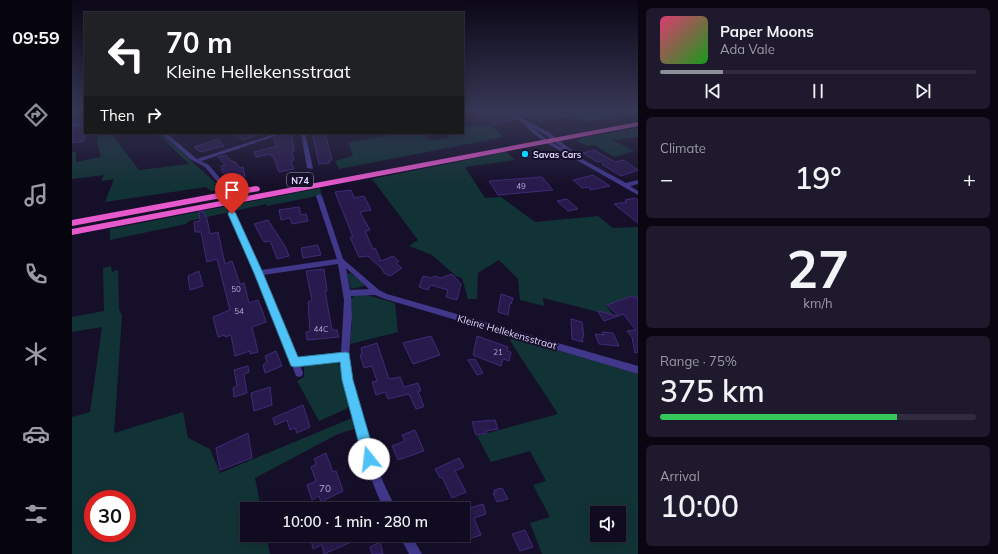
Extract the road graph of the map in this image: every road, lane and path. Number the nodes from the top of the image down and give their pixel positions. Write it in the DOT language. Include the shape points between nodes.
graph roads {
  1 [pos="165,135"];
  2 [pos="277,135"];
  3 [pos="303,135"];
  4 [pos="541,135"];
  5 [pos="541,135"];
  6 [pos="555,135"];
  7 [pos="578,135"];
  8 [pos="544,137"];
  9 [pos="555,139"];
  10 [pos="198,160"];
  11 [pos="584,162"];
  12 [pos="310,168"];
  13 [pos="638,182"];
  14 [pos="221,183"];
  15 [pos="626,185"];
  16 [pos="638,193"];
  17 [pos="320,196"];
  18 [pos="232,214"];
  19 [pos="72,223"];
  20 [pos="72,232"];
  21 [pos="342,261"];
  22 [pos="259,273"];
  23 [pos="376,292"];
  24 [pos="347,293"];
  25 [pos="345,356"];
  26 [pos="295,362"];
  27 [pos="638,370"];
  28 [pos="299,373"];
  29 [pos="386,502"];
  30 [pos="409,542"];
  31 [pos="416,554"];
  1 -- 10 [label="street" via="192,158"];
  2 -- 10 [label="street"];
  3 -- 12 [label="street"];
  4 -- 8 [label="street"];
  5 -- 8 [label="street"];
  6 -- 8 [label="highway, N74"];
  7 -- 9 [label="highway, N74"];
  8 -- 9 [label="highway, N74"];
  8 -- 11 [label="street" via="560,150"];
  8 -- 19 [label="highway, N74"];
  8 -- 20 [label="highway, N74"];
  9 -- 11 [label="street"];
  10 -- 14 [label="street"];
  11 -- 15 [label="street"];
  13 -- 15 [label="street"];
  15 -- 16 [label="street"];
  17 -- 21 [label="street, Kleine Hellekensstraat"];
  18 -- 22 [label="street"];
  21 -- 22 [label="street"];
  21 -- 23 [label="street, Kleine Hellekensstraat"];
  21 -- 24 [label="street, Kleine Hellekensstraat"];
  22 -- 26 [label="street"];
  23 -- 24 [label="street, Kleine Hellekensstraat"];
  23 -- 27 [label="street, Kleine Hellekensstraat"];
  24 -- 25 [label="street, Kleine Hellekensstraat" via="348,330"];
  25 -- 26 [label="street"];
  25 -- 29 [label="street, Kleine Hellekensstraat" via="347,380 369,459"];
  26 -- 28 [label="street"];
  30 -- 31 [label="street"];
}
